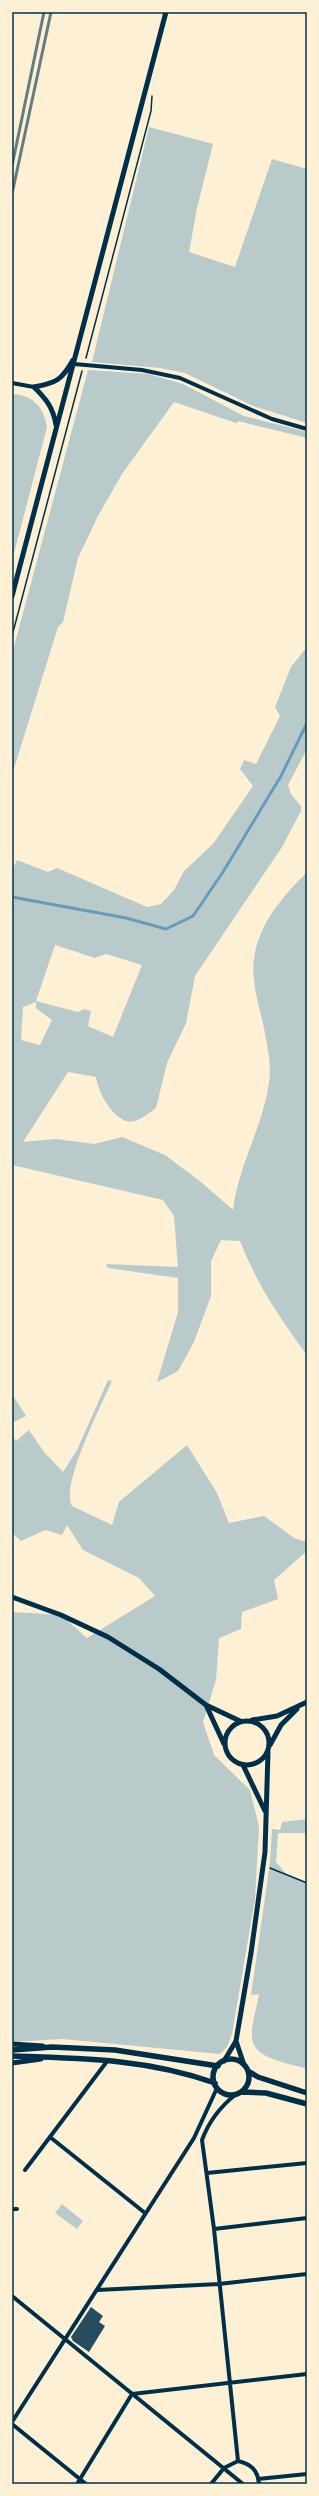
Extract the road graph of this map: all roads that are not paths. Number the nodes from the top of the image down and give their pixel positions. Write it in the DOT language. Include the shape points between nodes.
graph roads {
  1 [pos="166,12"];
  2 [pos="75,356"];
  3 [pos="74,364"];
  4 [pos="12,382"];
  5 [pos="34,387"];
  6 [pos="56,427"];
  7 [pos="307,429"];
  8 [pos="12,596"];
  9 [pos="12,1597"];
  10 [pos="307,1702"];
  11 [pos="206,1705"];
  12 [pos="300,1706"];
  13 [pos="249,1720"];
  14 [pos="240,1722"];
  15 [pos="224,1744"];
  16 [pos="269,1746"];
  17 [pos="268,1752"];
  18 [pos="243,1765"];
  19 [pos="265,1811"];
  20 [pos="236,2040"];
  21 [pos="12,2044"];
  22 [pos="52,2046"];
  23 [pos="12,2050"];
  24 [pos="12,2056"];
  25 [pos="52,2057"];
  26 [pos="108,2060"];
  27 [pos="224,2061"];
  28 [pos="12,2062"];
  29 [pos="244,2065"];
  30 [pos="218,2066"];
  31 [pos="248,2071"];
  32 [pos="216,2086"];
  33 [pos="307,2093"];
  34 [pos="238,2094"];
  35 [pos="307,2104"];
  36 [pos="50,2137"];
  37 [pos="194,2138"];
  38 [pos="202,2140"];
  39 [pos="307,2163"];
  40 [pos="24,2170"];
  41 [pos="207,2173"];
  42 [pos="17,2208"];
  43 [pos="12,2209"];
  44 [pos="145,2213"];
  45 [pos="307,2218"];
  46 [pos="214,2229"];
  47 [pos="307,2274"];
  48 [pos="219,2284"];
  49 [pos="97,2290"];
  50 [pos="12,2296"];
  51 [pos="64,2339"];
  52 [pos="307,2374"];
  53 [pos="229,2383"];
  54 [pos="132,2394"];
  55 [pos="12,2423"];
  56 [pos="238,2462"];
  57 [pos="224,2468"];
  58 [pos="307,2474"];
  59 [pos="79,2478"];
  60 [pos="258,2482"];
  61 [pos="77,2484"];
  62 [pos="86,2484"];
  63 [pos="211,2484"];
  64 [pos="243,2484"];
  1 -- 2 [label="street"];
  2 -- 3 [label="street"];
  2 -- 5 [label="street" via="64,376 50,384"];
  3 -- 6 [label="street"];
  3 -- 7 [label="street" via="142,370 180,378 272,419"];
  4 -- 5 [label="street"];
  5 -- 6 [label="street" via="47,399 54,412"];
  6 -- 8 [label="street"];
  9 -- 11 [label="street" via="61,1615 108,1637 159,1669"];
  10 -- 12 [label="street"];
  11 -- 14 [label="street"];
  11 -- 15 [label="street"];
  12 -- 13 [label="street" via="277,1716"];
  12 -- 16 [label="street" via="281,1725"];
  13 -- 14 [label="street"];
  13 -- 16 [label="street" via="262,1725 267,1732"];
  14 -- 15 [label="street" via="229,1730"];
  15 -- 18 [label="street" via="230,1758"];
  16 -- 17 [label="street"];
  17 -- 18 [label="street" via="258,1763"];
  17 -- 19 [label="street"];
  18 -- 19 [label="street"];
  19 -- 20 [label="street" via="264,1865 252,1953"];
  20 -- 27 [label="street"];
  20 -- 29 [label="street"];
  21 -- 22 [label="street"];
  22 -- 23 [label="main road"];
  22 -- 30 [label="main road" via="115,2050"];
  24 -- 25 [label="main road"];
  25 -- 26 [label="main road"];
  25 -- 28 [label="street"];
  26 -- 32 [label="main road" via="175,2070"];
  26 -- 36 [label="street"];
  27 -- 29 [label="main road" via="234,2060"];
  27 -- 30 [label="main road"];
  29 -- 31 [label="main road"];
  30 -- 32 [label="main road" via="214,2072"];
  31 -- 33 [label="main road" via="258,2077"];
  31 -- 34 [label="main road" via="248,2083"];
  32 -- 34 [label="main road" via="224,2094"];
  32 -- 37 [label="street"];
  34 -- 35 [label="main road" via="266,2093"];
  34 -- 38 [label="street" via="219,2110 206,2128"];
  36 -- 40 [label="street"];
  36 -- 44 [label="street"];
  37 -- 38 [label="street"];
  37 -- 44 [label="street"];
  38 -- 41 [label="street"];
  39 -- 41 [label="street"];
  41 -- 46 [label="street"];
  42 -- 43 [label="street"];
  44 -- 49 [label="street"];
  45 -- 46 [label="street"];
  46 -- 48 [label="street"];
  47 -- 48 [label="street"];
  48 -- 49 [label="street"];
  48 -- 53 [label="street"];
  49 -- 51 [label="street"];
  50 -- 51 [label="street"];
  51 -- 54 [label="street"];
  51 -- 55 [label="street"];
  52 -- 53 [label="street"];
  53 -- 54 [label="street"];
  53 -- 56 [label="street"];
  54 -- 57 [label="street"];
  54 -- 59 [label="street"];
  55 -- 59 [label="street"];
  56 -- 57 [label="street"];
  56 -- 60 [label="street" via="252,2466"];
  57 -- 63 [label="street"];
  57 -- 64 [label="street"];
  58 -- 60 [label="street"];
  59 -- 61 [label="street"];
  59 -- 62 [label="street"];
}
